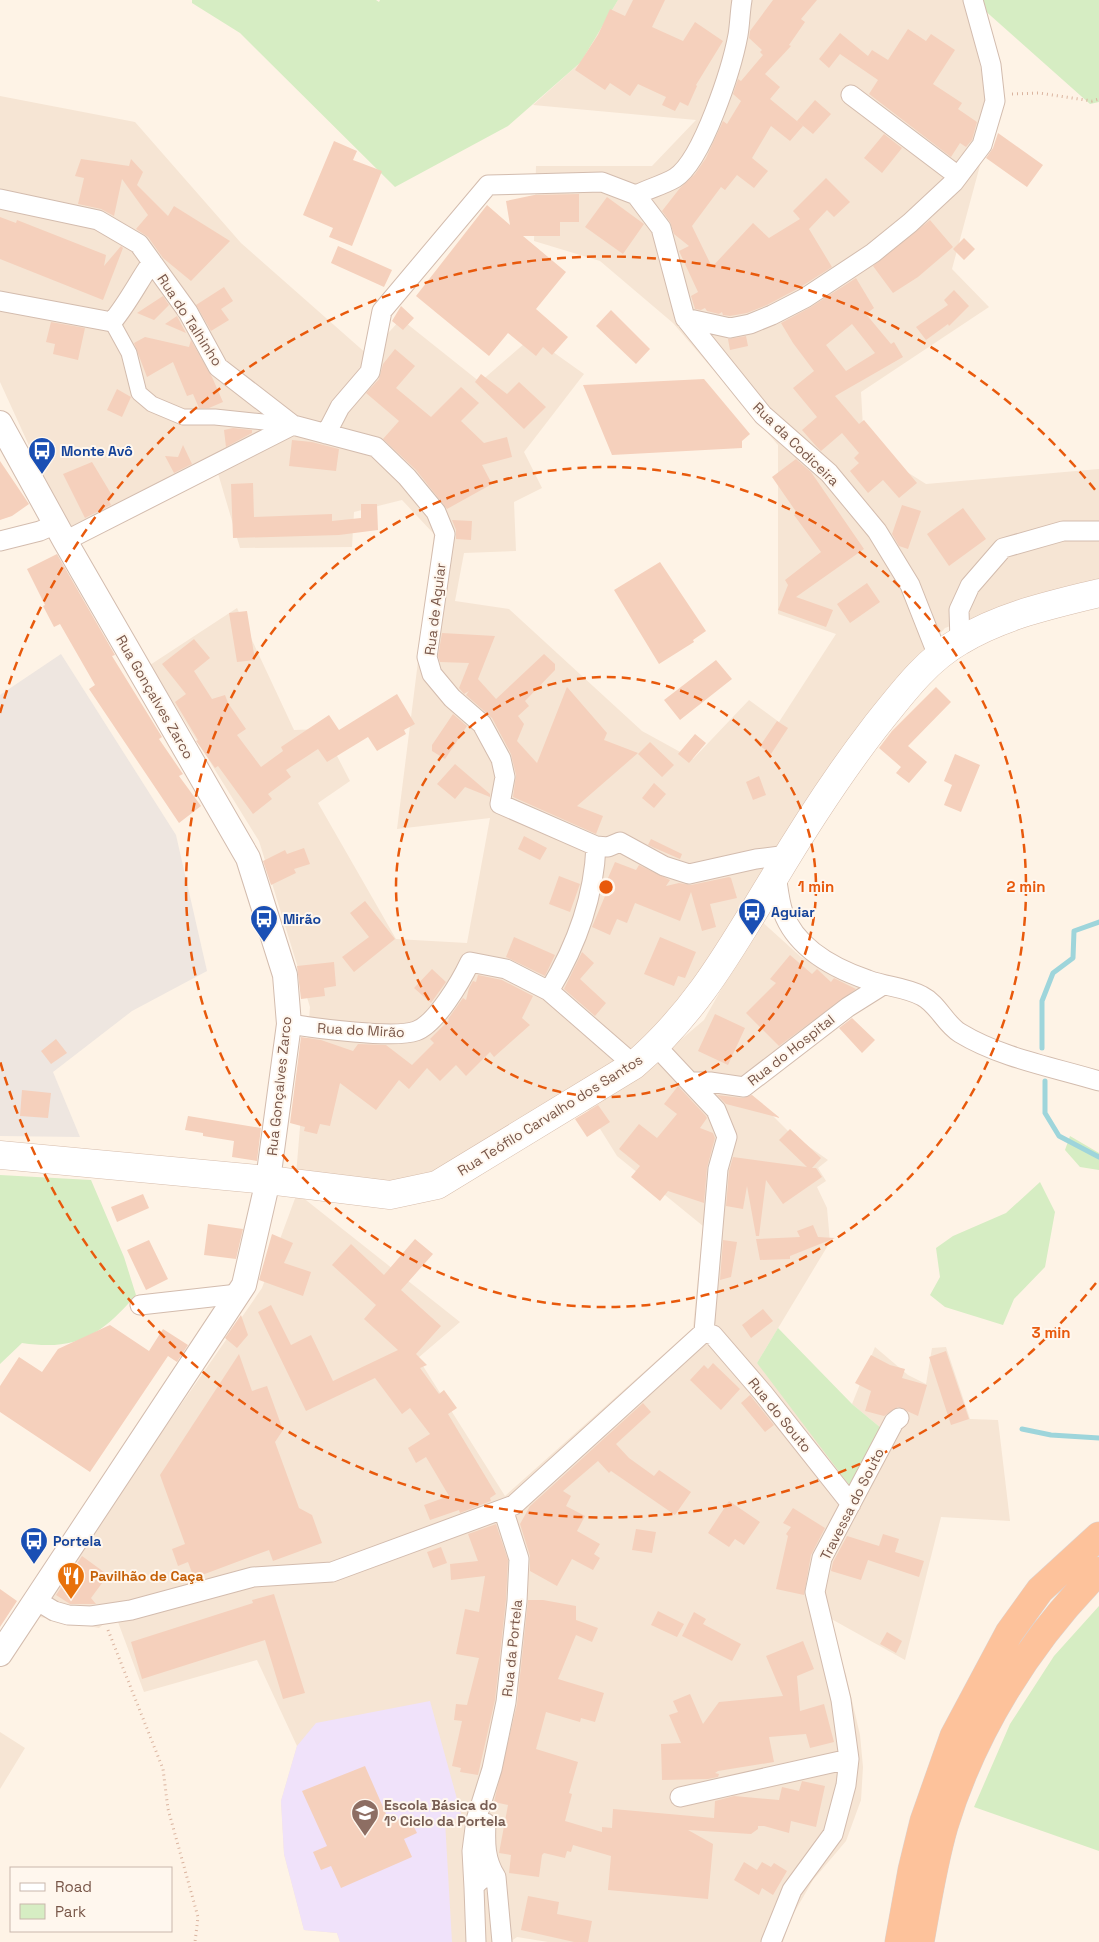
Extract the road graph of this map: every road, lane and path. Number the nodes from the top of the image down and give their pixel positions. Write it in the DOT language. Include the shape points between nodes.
graph roads {
  1 [pos="742,0"];
  2 [pos="973,0"];
  3 [pos="851,95"];
  4 [pos="1099,99"];
  5 [pos="996,101"];
  6 [pos="958,176"];
  7 [pos="636,195"];
  8 [pos="0,199"];
  9 [pos="152,262"];
  10 [pos="0,301"];
  11 [pos="685,318"];
  12 [pos="112,322"];
  13 [pos="0,423"];
  14 [pos="293,425"];
  15 [pos="326,434"];
  16 [pos="1099,531"];
  17 [pos="61,532"];
  18 [pos="0,541"];
  19 [pos="1099,593"];
  20 [pos="960,641"];
  21 [pos="938,656"];
  22 [pos="596,846"];
  23 [pos="782,865"];
  24 [pos="883,985"];
  25 [pos="549,991"];
  26 [pos="289,1024"];
  27 [pos="656,1046"];
  28 [pos="634,1065"];
  29 [pos="1099,1081"];
  30 [pos="692,1082"];
  31 [pos="0,1155"];
  32 [pos="268,1180"];
  33 [pos="238,1294"];
  34 [pos="140,1305"];
  35 [pos="704,1332"];
  36 [pos="899,1418"];
  37 [pos="852,1504"];
  38 [pos="503,1509"];
  39 [pos="1099,1536"];
  40 [pos="1099,1571"];
  41 [pos="36,1600"];
  42 [pos="102,1614"];
  43 [pos="0,1654"];
  44 [pos="849,1759"];
  45 [pos="488,1787"];
  46 [pos="680,1797"];
  47 [pos="496,1877"];
  48 [pos="474,1888"];
  49 [pos="502,1939"];
  50 [pos="195,1942"];
  51 [pos="476,1942"];
  52 [pos="771,1942"];
  53 [pos="899,1942"];
  54 [pos="920,1942"];
  1 -- 7 [label="street" via="738,35 729,68 700,144 676,177"];
  2 -- 5 [label="street" via="991,65"];
  3 -- 6 [label="street"];
  4 -- 5 [label="path" via="1092,101 1039,93 1011,94"];
  5 -- 6 [label="street" via="982,144"];
  6 -- 11 [label="street" via="910,223 873,253 805,298 750,324 730,328"];
  7 -- 11 [label="street" via="661,228"];
  7 -- 15 [label="street" via="602,182 488,185 382,311 370,372 340,407"];
  8 -- 9 [label="street, Rua do Talhinho" via="98,220 139,244"];
  9 -- 12 [label="street"];
  9 -- 14 [label="street, Rua do Talhinho" via="188,312 218,367"];
  10 -- 12 [label="street"];
  11 -- 21 [label="street, Rua da Codiceira" via="763,415 829,473 877,531 910,585"];
  12 -- 14 [label="street" via="129,353 139,392 152,404 182,417"];
  13 -- 17 [label="street, Rua Gonçalves Zarco"];
  14 -- 15 [label="street, Rua de Aguiar"];
  14 -- 17 [label="street"];
  15 -- 22 [label="street, Rua de Aguiar" via="376,447 436,512 445,534 427,657 432,674 452,698 482,724 501,759 505,778 500,804"];
  16 -- 20 [label="street" via="1063,531 1003,548 970,586 959,610"];
  17 -- 18 [label="street" via="40,531"];
  17 -- 26 [label="street, Rua Gonçalves Zarco" via="248,858 285,975"];
  19 -- 20 [label="main road, Rua Teófilo Carvalho dos Santos" via="1022,612"];
  20 -- 21 [label="main road, Rua Teófilo Carvalho dos Santos"];
  21 -- 23 [label="main road, Rua Teófilo Carvalho dos Santos" via="857,751"];
  22 -- 23 [label="street" via="608,847 620,842 664,866 688,874 756,858"];
  22 -- 25 [label="street" via="578,934"];
  23 -- 24 [label="street" via="782,911 793,933 808,949 839,968"];
  23 -- 27 [label="main road, Rua Teófilo Carvalho dos Santos" via="714,976 695,1003"];
  24 -- 29 [label="street" via="906,988 925,998 956,1031 981,1046"];
  24 -- 30 [label="street, Rua do Hospital" via="848,1007 744,1087"];
  25 -- 26 [label="street, Rua do Mirão" via="506,969 470,962 457,987 418,1031 400,1035"];
  25 -- 28 [label="street, Rua do Mirão"];
  26 -- 32 [label="street, Rua Gonçalves Zarco"];
  27 -- 28 [label="main road, Rua Teófilo Carvalho dos Santos"];
  27 -- 30 [label="street"];
  28 -- 32 [label="main road, Rua Teófilo Carvalho dos Santos" via="437,1186 390,1195"];
  30 -- 35 [label="street" via="716,1110 727,1137 718,1169"];
  31 -- 32 [label="main road, Rua Teófilo Carvalho dos Santos"];
  32 -- 33 [label="street, Rua Gonçalves Zarco" via="244,1285"];
  33 -- 34 [label="street"];
  33 -- 41 [label="street, Rua Gonçalves Zarco"];
  35 -- 37 [label="street, Rua do Souto" via="713,1335 763,1392"];
  35 -- 38 [label="street" via="514,1505"];
  36 -- 37 [label="street, Travessa do Souto"];
  37 -- 44 [label="street, Travessa do Souto" via="822,1558 815,1592 841,1700"];
  38 -- 42 [label="street" via="332,1572 253,1577 131,1610"];
  38 -- 45 [label="street, Rua da Portela" via="519,1559 517,1601 506,1702"];
  39 -- 53 [label="highway" via="1040,1590 1009,1633 954,1736 924,1821"];
  40 -- 54 [label="highway" via="1061,1611 1030,1652 976,1744 944,1827"];
  41 -- 42 [label="street" via="68,1615"];
  41 -- 43 [label="street, Rua Gonçalves Zarco"];
  42 -- 50 [label="path" via="163,1769 168,1809 198,1917"];
  44 -- 46 [label="street"];
  44 -- 52 [label="street, Travessa do Souto" via="833,1834 792,1890"];
  45 -- 47 [label="street, Rua da Portela" via="485,1845 488,1862"];
  45 -- 48 [label="street, Rua da Portela" via="476,1820 472,1851"];
  47 -- 48 [label="street" via="486,1877"];
  47 -- 49 [label="street, Rua da Portela"];
  48 -- 51 [label="street, Rua da Portela"];
}
